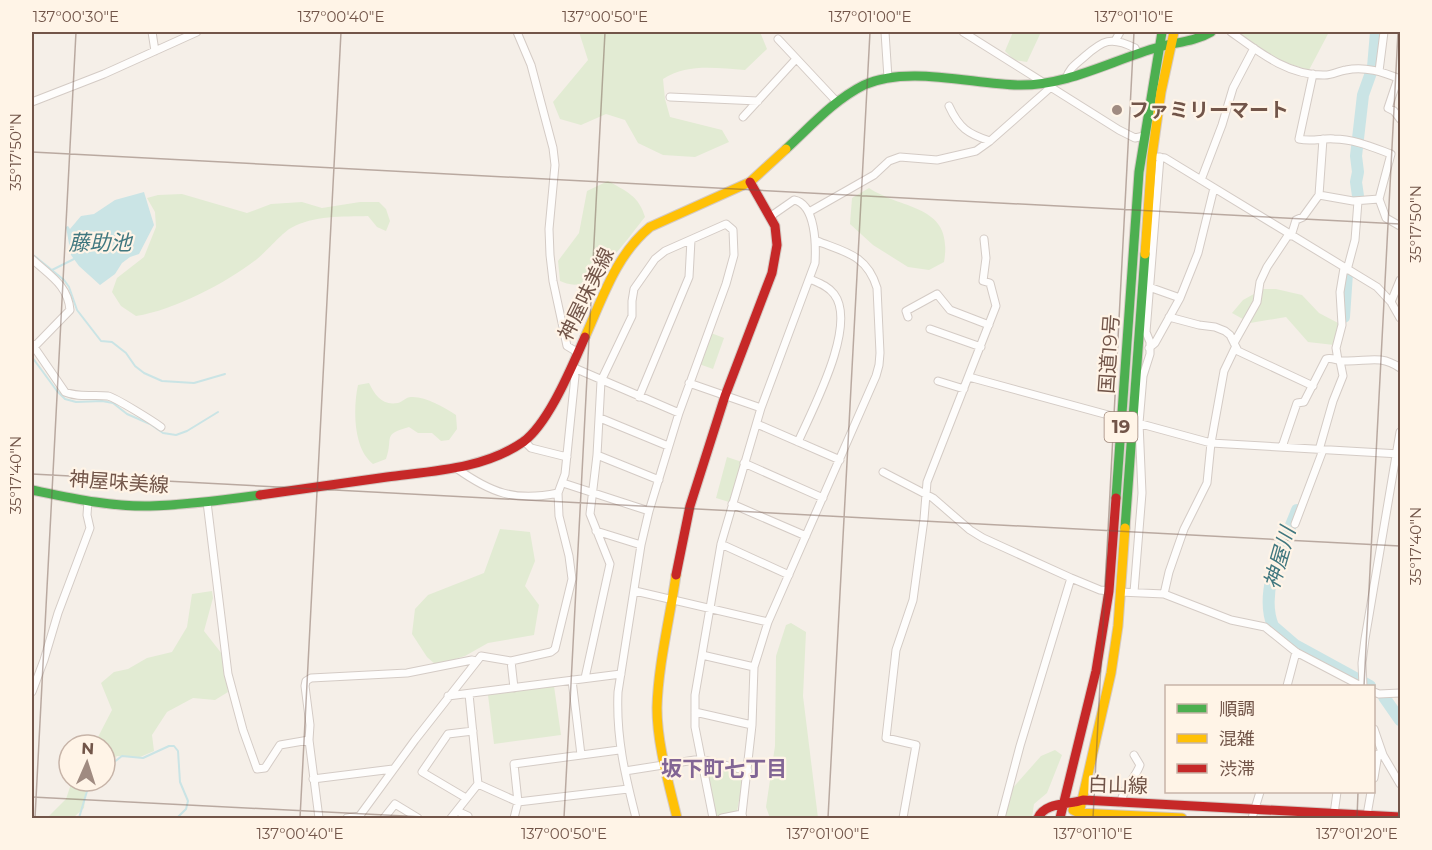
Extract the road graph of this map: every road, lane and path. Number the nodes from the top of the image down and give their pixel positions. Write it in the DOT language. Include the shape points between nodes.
graph roads {
  1 [pos="152,32"];
  2 [pos="197,32"];
  3 [pos="517,32"];
  4 [pos="885,32"];
  5 [pos="963,32"];
  6 [pos="979,32"];
  7 [pos="1119,32"];
  8 [pos="1162,32"];
  9 [pos="1174,32"];
  10 [pos="1211,32"];
  11 [pos="1232,32"];
  12 [pos="1384,32"];
  13 [pos="778,39"];
  14 [pos="976,40"];
  15 [pos="1115,41"];
  16 [pos="1170,44"];
  17 [pos="1159,47"];
  18 [pos="1254,48"];
  19 [pos="155,51"];
  20 [pos="1138,54"];
  21 [pos="796,59"];
  22 [pos="1378,71"];
  23 [pos="1313,74"];
  24 [pos="888,78"];
  25 [pos="1066,79"];
  26 [pos="1400,79"];
  27 [pos="1048,85"];
  28 [pos="670,97"];
  29 [pos="758,101"];
  30 [pos="32,102"];
  31 [pos="837,102"];
  32 [pos="949,106"];
  33 [pos="743,117"];
  34 [pos="1401,119"];
  35 [pos="1139,137"];
  36 [pos="1323,139"];
  37 [pos="990,141"];
  38 [pos="1156,157"];
  39 [pos="1201,180"];
  40 [pos="750,182"];
  41 [pos="1214,188"];
  42 [pos="1319,195"];
  43 [pos="1379,199"];
  44 [pos="1358,201"];
  45 [pos="809,212"];
  46 [pos="771,216"];
  47 [pos="1401,225"];
  48 [pos="1290,235"];
  49 [pos="691,240"];
  50 [pos="984,240"];
  51 [pos="817,241"];
  52 [pos="32,259"];
  53 [pos="1346,269"];
  54 [pos="810,279"];
  55 [pos="1401,280"];
  56 [pos="1149,288"];
  57 [pos="1180,298"];
  58 [pos="1391,302"];
  59 [pos="908,317"];
  60 [pos="1169,317"];
  61 [pos="1401,318"];
  62 [pos="989,325"];
  63 [pos="930,329"];
  64 [pos="33,345"];
  65 [pos="1234,345"];
  66 [pos="981,347"];
  67 [pos="1150,348"];
  68 [pos="1138,349"];
  69 [pos="577,352"];
  70 [pos="1339,360"];
  71 [pos="572,367"];
  72 [pos="1401,368"];
  73 [pos="969,377"];
  74 [pos="602,381"];
  75 [pos="938,381"];
  76 [pos="689,383"];
  77 [pos="1313,386"];
  78 [pos="964,389"];
  79 [pos="725,396"];
  80 [pos="639,397"];
  81 [pos="761,408"];
  82 [pos="679,413"];
  83 [pos="600,418"];
  84 [pos="1122,419"];
  85 [pos="1136,422"];
  86 [pos="757,424"];
  87 [pos="161,427"];
  88 [pos="1401,432"];
  89 [pos="524,441"];
  90 [pos="798,442"];
  91 [pos="1211,443"];
  92 [pos="668,446"];
  93 [pos="1282,447"];
  94 [pos="1321,450"];
  95 [pos="1399,454"];
  96 [pos="597,455"];
  97 [pos="567,457"];
  98 [pos="840,460"];
  99 [pos="744,463"];
  100 [pos="456,468"];
  101 [pos="882,472"];
  102 [pos="1129,475"];
  103 [pos="659,480"];
  104 [pos="563,483"];
  105 [pos="32,490"];
  106 [pos="558,493"];
  107 [pos="593,493"];
  108 [pos="1142,493"];
  109 [pos="926,494"];
  110 [pos="823,498"];
  111 [pos="88,501"];
  112 [pos="207,502"];
  113 [pos="732,504"];
  114 [pos="649,511"];
  115 [pos="1295,524"];
  116 [pos="596,531"];
  117 [pos="806,537"];
  118 [pos="721,544"];
  119 [pos="641,545"];
  120 [pos="789,575"];
  121 [pos="1071,579"];
  122 [pos="635,591"];
  123 [pos="1108,591"];
  124 [pos="1120,592"];
  125 [pos="1134,592"];
  126 [pos="1164,594"];
  127 [pos="673,600"];
  128 [pos="710,608"];
  129 [pos="768,622"];
  130 [pos="1296,652"];
  131 [pos="702,655"];
  132 [pos="476,661"];
  133 [pos="511,661"];
  134 [pos="754,667"];
  135 [pos="621,674"];
  136 [pos="585,678"];
  137 [pos="572,680"];
  138 [pos="1362,684"];
  139 [pos="1288,685"];
  140 [pos="514,688"];
  141 [pos="32,692"];
  142 [pos="1375,692"];
  143 [pos="1401,693"];
  144 [pos="469,694"];
  145 [pos="448,696"];
  146 [pos="695,712"];
  147 [pos="752,725"];
  148 [pos="473,731"];
  149 [pos="1375,735"];
  150 [pos="309,740"];
  151 [pos="619,750"];
  152 [pos="1378,754"];
  153 [pos="581,755"];
  154 [pos="1134,755"];
  155 [pos="700,759"];
  156 [pos="664,765"];
  157 [pos="393,770"];
  158 [pos="625,771"];
  159 [pos="748,771"];
  160 [pos="1375,772"];
  161 [pos="314,779"];
  162 [pos="478,784"];
  163 [pos="1401,784"];
  164 [pos="628,789"];
  165 [pos="1260,793"];
  166 [pos="1337,793"];
  167 [pos="1371,793"];
  168 [pos="466,798"];
  169 [pos="1083,800"];
  170 [pos="518,802"];
  171 [pos="1121,803"];
  172 [pos="1063,805"];
  173 [pos="457,810"];
  174 [pos="1254,814"];
  175 [pos="1334,814"];
  176 [pos="1367,815"];
  177 [pos="742,816"];
  178 [pos="1079,816"];
  179 [pos="1401,816"];
  180 [pos="359,817"];
  181 [pos="319,819"];
  182 [pos="347,819"];
  183 [pos="384,819"];
  184 [pos="418,819"];
  185 [pos="452,819"];
  186 [pos="467,819"];
  187 [pos="514,819"];
  188 [pos="636,819"];
  189 [pos="677,819"];
  190 [pos="713,819"];
  191 [pos="722,819"];
  192 [pos="903,819"];
  193 [pos="1001,819"];
  194 [pos="1038,819"];
  195 [pos="1060,819"];
  196 [pos="1182,819"];
  1 -- 19 [label="street"];
  2 -- 19 [label="street"];
  3 -- 69 [label="street" via="531,65 553,148 549,229 552,272 567,346"];
  4 -- 24 [label="street"];
  5 -- 14 [label="street"];
  6 -- 14 [label="street"];
  7 -- 15 [label="street"];
  8 -- 17 [label="main road, 国道19号 / 19"];
  9 -- 16 [label="main road, 国道19号 / 19"];
  10 -- 16 [label="main road, 神屋味美線" via="1198,39"];
  11 -- 18 [label="street"];
  12 -- 22 [label="street"];
  13 -- 21 [label="street"];
  14 -- 27 [label="street"];
  15 -- 20 [label="street" via="1135,48"];
  15 -- 25 [label="street" via="1098,44 1068,70"];
  16 -- 17 [label="main road, 神屋味美線"];
  16 -- 38 [label="main road, 国道19号 / 19"];
  17 -- 20 [label="main road, 神屋味美線"];
  17 -- 35 [label="main road, 国道19号 / 19"];
  18 -- 23 [label="street" via="1283,65"];
  18 -- 39 [label="street" via="1233,88"];
  19 -- 30 [label="street"];
  20 -- 25 [label="main road, 神屋味美線"];
  21 -- 29 [label="street"];
  21 -- 31 [label="street"];
  22 -- 23 [label="street" via="1364,68 1326,76"];
  22 -- 26 [label="street"];
  23 -- 36 [label="street" via="1299,139"];
  24 -- 27 [label="main road, 神屋味美線"];
  24 -- 31 [label="main road, 神屋味美線" via="865,85"];
  25 -- 27 [label="main road, 神屋味美線"];
  26 -- 34 [label="street" via="1388,108"];
  27 -- 35 [label="street"];
  27 -- 37 [label="street"];
  28 -- 29 [label="street"];
  29 -- 33 [label="street"];
  31 -- 40 [label="main road, 神屋味美線"];
  32 -- 37 [label="street" via="964,130"];
  35 -- 84 [label="main road, 国道19号 / 19"];
  36 -- 42 [label="street"];
  36 -- 43 [label="street" via="1355,141 1391,154"];
  37 -- 45 [label="street" via="976,151 937,160 900,157 889,161 874,175"];
  38 -- 39 [label="street" via="1165,158"];
  38 -- 56 [label="street"];
  38 -- 68 [label="main road, 国道19号 / 19"];
  39 -- 41 [label="street"];
  40 -- 46 [label="main road"];
  40 -- 69 [label="main road, 神屋味美線" via="650,227 637,238 616,267"];
  41 -- 48 [label="street"];
  41 -- 57 [label="street" via="1198,253"];
  42 -- 44 [label="street"];
  42 -- 48 [label="street" via="1303,217 1296,220"];
  43 -- 44 [label="street"];
  43 -- 47 [label="street" via="1386,218"];
  44 -- 53 [label="street" via="1355,240"];
  45 -- 46 [label="street" via="803,203 794,200"];
  45 -- 51 [label="street"];
  46 -- 79 [label="main road" via="777,245 773,267"];
  48 -- 53 [label="street"];
  48 -- 65 [label="street" via="1267,267 1257,302"];
  49 -- 74 [label="street" via="655,259 634,289 632,316"];
  49 -- 76 [label="street" via="726,224 733,230 734,255"];
  49 -- 80 [label="street" via="689,277"];
  50 -- 62 [label="street" via="983,281 990,283 996,306"];
  51 -- 54 [label="street"];
  51 -- 98 [label="street" via="858,257 868,267 877,288 879,365"];
  52 -- 64 [label="street" via="63,286 70,302 70,310"];
  53 -- 58 [label="street" via="1377,287"];
  53 -- 70 [label="street" via="1340,292 1342,325 1336,348"];
  54 -- 81 [label="street"];
  54 -- 90 [label="street" via="834,294 839,304 840,333 836,354"];
  55 -- 58 [label="street"];
  56 -- 57 [label="street"];
  56 -- 67 [label="street" via="1146,332"];
  57 -- 60 [label="street"];
  58 -- 61 [label="street"];
  59 -- 62 [label="street" via="906,311 937,294 950,310"];
  60 -- 65 [label="street" via="1225,331"];
  60 -- 67 [label="street"];
  62 -- 66 [label="street"];
  63 -- 66 [label="street"];
  64 -- 87 [label="street" via="65,392 114,398"];
  65 -- 77 [label="street"];
  65 -- 91 [label="street" via="1224,371"];
  66 -- 73 [label="street"];
  67 -- 68 [label="street"];
  67 -- 85 [label="street"];
  68 -- 85 [label="main road, 国道19号 / 19"];
  69 -- 71 [label="main road, 神屋味美線"];
  70 -- 72 [label="street" via="1372,358 1391,361"];
  70 -- 77 [label="street" via="1324,360"];
  70 -- 94 [label="street" via="1343,376"];
  71 -- 74 [label="street"];
  71 -- 89 [label="main road, 神屋味美線" via="546,416"];
  71 -- 97 [label="street"];
  73 -- 78 [label="street"];
  73 -- 84 [label="street"];
  74 -- 80 [label="street"];
  74 -- 83 [label="street"];
  75 -- 78 [label="street"];
  76 -- 79 [label="street"];
  76 -- 82 [label="street"];
  77 -- 93 [label="street" via="1304,402 1297,403"];
  78 -- 109 [label="street" via="931,467"];
  79 -- 81 [label="street"];
  79 -- 127 [label="main road" via="690,506"];
  80 -- 82 [label="street"];
  81 -- 86 [label="street"];
  82 -- 92 [label="street"];
  83 -- 92 [label="street"];
  83 -- 96 [label="street"];
  84 -- 85 [label="street"];
  84 -- 123 [label="main road, 国道19号 / 19" via="1114,467"];
  85 -- 91 [label="street"];
  85 -- 102 [label="main road, 国道19号 / 19"];
  85 -- 108 [label="street"];
  86 -- 90 [label="street"];
  86 -- 99 [label="street"];
  88 -- 95 [label="street"];
  89 -- 97 [label="street" via="531,448"];
  89 -- 100 [label="main road, 神屋味美線" via="492,459"];
  90 -- 98 [label="street"];
  91 -- 93 [label="street"];
  91 -- 126 [label="street" via="1207,483 1184,529"];
  92 -- 103 [label="street"];
  93 -- 94 [label="street"];
  94 -- 95 [label="street"];
  94 -- 115 [label="street"];
  95 -- 138 [label="street" via="1365,639"];
  96 -- 103 [label="street"];
  96 -- 107 [label="street"];
  97 -- 104 [label="street"];
  98 -- 110 [label="street"];
  99 -- 110 [label="street"];
  99 -- 113 [label="street"];
  100 -- 106 [label="street" via="507,495 527,498"];
  100 -- 112 [label="main road, 神屋味美線"];
  101 -- 109 [label="street"];
  102 -- 108 [label="street"];
  102 -- 124 [label="main road, 国道19号 / 19"];
  103 -- 114 [label="street"];
  104 -- 106 [label="street"];
  104 -- 107 [label="street"];
  105 -- 111 [label="main road, 神屋味美線"];
  106 -- 133 [label="street" via="572,579 555,649"];
  107 -- 114 [label="street"];
  107 -- 116 [label="street" via="590,514"];
  108 -- 125 [label="street"];
  109 -- 121 [label="street" via="983,538"];
  109 -- 192 [label="street" via="913,600 896,650 886,738 916,745"];
  110 -- 117 [label="street"];
  111 -- 112 [label="main road, 神屋味美線" via="149,506"];
  111 -- 141 [label="street" via="90,528"];
  112 -- 150 [label="street" via="228,674 257,769 265,768 280,745"];
  113 -- 117 [label="street"];
  113 -- 118 [label="street"];
  114 -- 119 [label="street"];
  116 -- 119 [label="street"];
  116 -- 136 [label="street" via="610,564"];
  117 -- 120 [label="street"];
  118 -- 120 [label="street"];
  118 -- 128 [label="street"];
  119 -- 122 [label="street"];
  120 -- 129 [label="street"];
  121 -- 123 [label="street"];
  121 -- 193 [label="street"];
  122 -- 127 [label="street"];
  122 -- 135 [label="street"];
  123 -- 172 [label="main road, 国道19号 / 19" via="1096,671"];
  124 -- 125 [label="street"];
  124 -- 169 [label="main road, 国道19号 / 19" via="1111,673"];
  125 -- 126 [label="street"];
  126 -- 130 [label="street" via="1231,620 1265,627"];
  127 -- 128 [label="street"];
  127 -- 156 [label="main road" via="657,711"];
  128 -- 129 [label="street"];
  128 -- 131 [label="street"];
  129 -- 134 [label="street"];
  130 -- 138 [label="street"];
  130 -- 139 [label="street"];
  131 -- 134 [label="street"];
  131 -- 146 [label="street"];
  132 -- 133 [label="street" via="481,656"];
  132 -- 145 [label="street"];
  132 -- 150 [label="street" via="407,673 311,678 305,686"];
  133 -- 140 [label="street"];
  134 -- 147 [label="street"];
  135 -- 136 [label="street"];
  135 -- 151 [label="street"];
  136 -- 137 [label="street"];
  137 -- 140 [label="street"];
  137 -- 153 [label="street"];
  140 -- 144 [label="street"];
  142 -- 143 [label="street"];
  144 -- 145 [label="street"];
  144 -- 148 [label="street"];
  145 -- 157 [label="street"];
  146 -- 147 [label="street"];
  146 -- 155 [label="street"];
  147 -- 159 [label="street"];
  148 -- 162 [label="street"];
  148 -- 168 [label="street" via="448,734 422,772"];
  149 -- 152 [label="street"];
  150 -- 161 [label="street"];
  151 -- 153 [label="street"];
  151 -- 158 [label="street"];
  152 -- 160 [label="street"];
  152 -- 163 [label="street"];
  153 -- 170 [label="street" via="514,764"];
  154 -- 171 [label="street" via="1140,765"];
  155 -- 156 [label="street"];
  155 -- 159 [label="street"];
  155 -- 190 [label="street"];
  156 -- 158 [label="street"];
  156 -- 189 [label="main road"];
  157 -- 161 [label="street"];
  157 -- 180 [label="street"];
  158 -- 164 [label="street"];
  159 -- 177 [label="street"];
  161 -- 181 [label="street"];
  162 -- 168 [label="street"];
  162 -- 170 [label="street"];
  164 -- 170 [label="street"];
  164 -- 188 [label="street"];
  165 -- 174 [label="street"];
  166 -- 175 [label="street"];
  167 -- 176 [label="street"];
  168 -- 173 [label="street"];
  169 -- 171 [label="main road, 白山線"];
  169 -- 172 [label="main road, 白山線"];
  169 -- 178 [label="main road, 国道19号 / 19"];
  170 -- 187 [label="street"];
  171 -- 174 [label="main road, 白山線"];
  172 -- 178 [label="main road, 白山線"];
  172 -- 194 [label="main road" via="1047,806"];
  172 -- 195 [label="main road, 国道19号 / 19"];
  173 -- 185 [label="street"];
  173 -- 186 [label="street"];
  174 -- 175 [label="main road, 白山線"];
  175 -- 176 [label="main road, 白山線"];
  176 -- 179 [label="main road, 白山線"];
  177 -- 191 [label="street"];
  178 -- 196 [label="main road, 白山線"];
  180 -- 182 [label="street"];
  183 -- 184 [label="street" via="395,804"];
}
